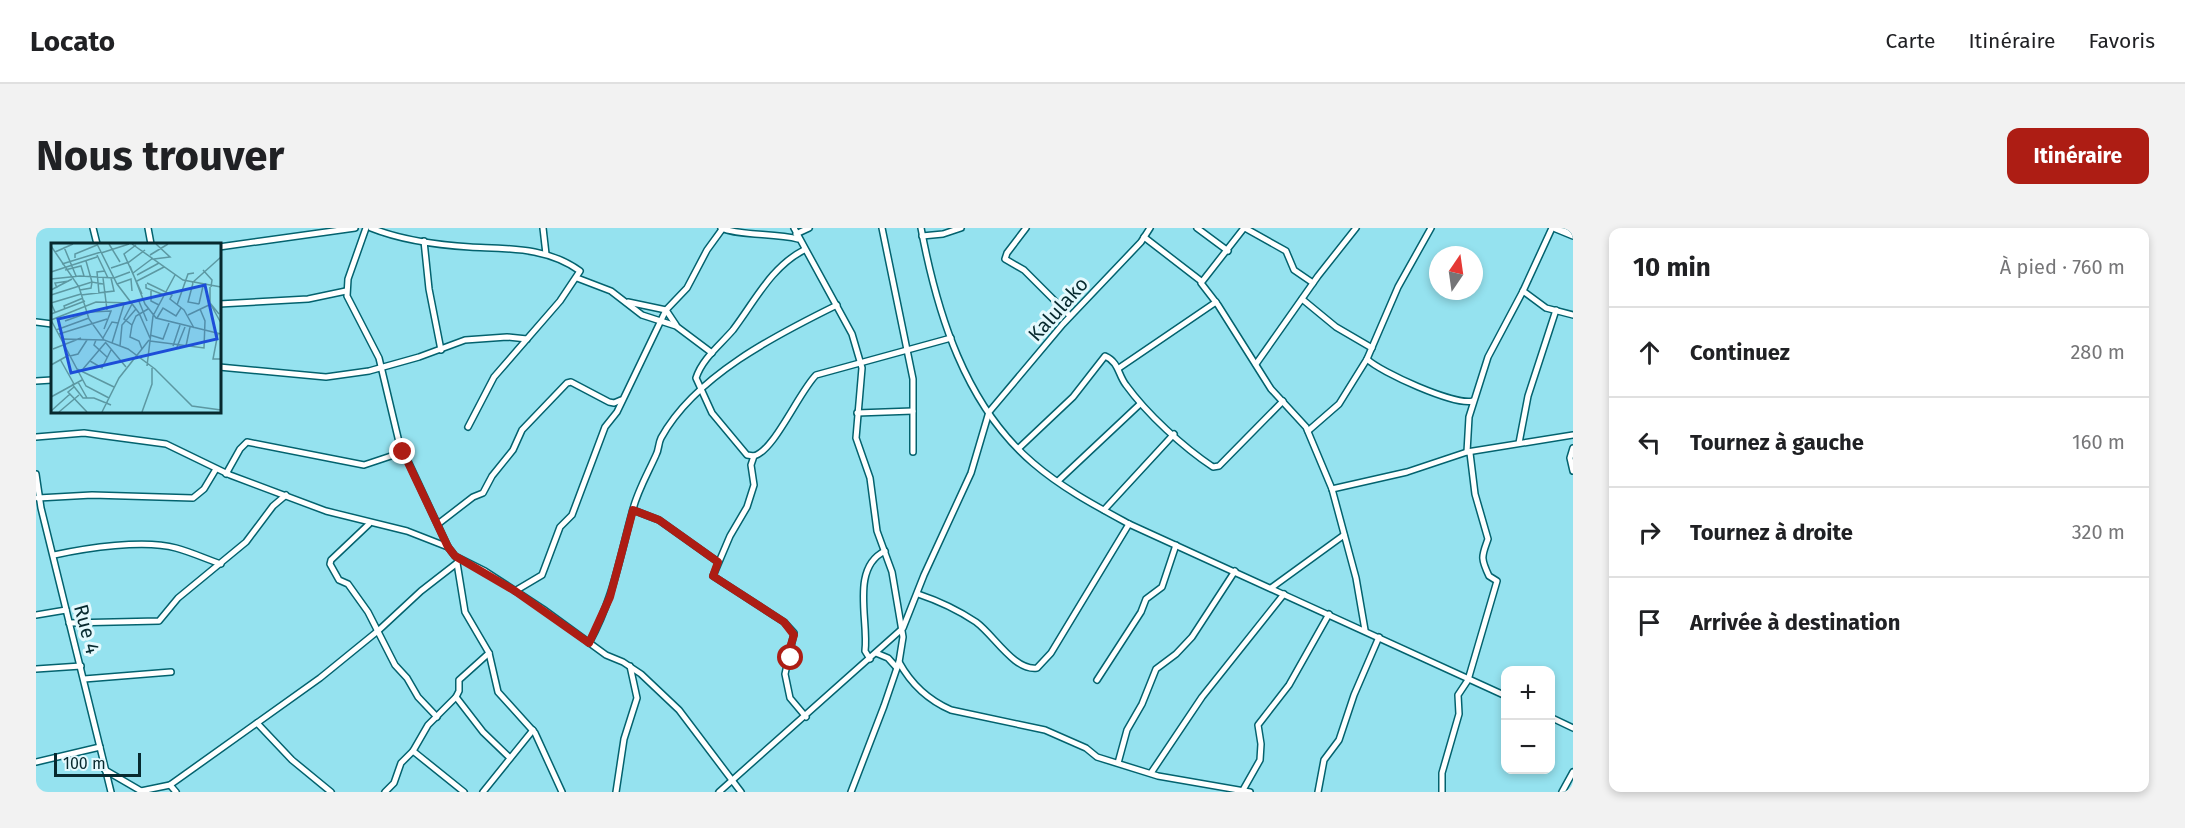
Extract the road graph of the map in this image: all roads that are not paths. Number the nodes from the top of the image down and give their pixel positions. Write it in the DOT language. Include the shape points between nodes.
graph roads {
  1 [pos="93,228"];
  2 [pos="148,228"];
  3 [pos="355,228"];
  4 [pos="368,228"];
  5 [pos="543,228"];
  6 [pos="722,228"];
  7 [pos="809,228"];
  8 [pos="882,228"];
  9 [pos="921,228"];
  10 [pos="961,228"];
  11 [pos="1026,228"];
  12 [pos="1197,228"];
  13 [pos="1245,228"];
  14 [pos="1356,228"];
  15 [pos="1431,228"];
  16 [pos="1554,228"];
  17 [pos="1146,231"];
  18 [pos="796,234"];
  19 [pos="922,236"];
  20 [pos="1573,236"];
  21 [pos="424,241"];
  22 [pos="97,243"];
  23 [pos="151,243"];
  24 [pos="220,247"];
  25 [pos="804,250"];
  26 [pos="1228,251"];
  27 [pos="546,254"];
  28 [pos="577,278"];
  29 [pos="1201,282"];
  30 [pos="1313,283"];
  31 [pos="346,291"];
  32 [pos="1523,291"];
  33 [pos="1302,299"];
  34 [pos="627,302"];
  35 [pos="1216,302"];
  36 [pos="220,304"];
  37 [pos="837,305"];
  38 [pos="666,310"];
  39 [pos="1556,310"];
  40 [pos="1573,315"];
  41 [pos="1070,316"];
  42 [pos="661,321"];
  43 [pos="36,322"];
  44 [pos="51,324"];
  45 [pos="676,326"];
  46 [pos="951,338"];
  47 [pos="527,339"];
  48 [pos="1372,348"];
  49 [pos="909,349"];
  50 [pos="441,350"];
  51 [pos="712,353"];
  52 [pos="1367,359"];
  53 [pos="861,361"];
  54 [pos="1256,364"];
  55 [pos="220,367"];
  56 [pos="381,368"];
  57 [pos="1119,368"];
  58 [pos="51,380"];
  59 [pos="36,381"];
  60 [pos="701,390"];
  61 [pos="622,400"];
  62 [pos="1283,401"];
  63 [pos="1473,401"];
  64 [pos="1464,403"];
  65 [pos="1140,404"];
  66 [pos="913,411"];
  67 [pos="989,412"];
  68 [pos="857,413"];
  69 [pos="1470,414"];
  70 [pos="468,427"];
  71 [pos="1308,431"];
  72 [pos="1174,434"];
  73 [pos="1573,435"];
  74 [pos="36,437"];
  75 [pos="1519,443"];
  76 [pos="1019,448"];
  77 [pos="1573,448"];
  78 [pos="403,452"];
  79 [pos="913,452"];
  80 [pos="1468,453"];
  81 [pos="754,456"];
  82 [pos="216,469"];
  83 [pos="1573,471"];
  84 [pos="36,474"];
  85 [pos="226,474"];
  86 [pos="1058,481"];
  87 [pos="1332,489"];
  88 [pos="286,495"];
  89 [pos="38,499"];
  90 [pos="633,510"];
  91 [pos="1104,510"];
  92 [pos="369,524"];
  93 [pos="1129,524"];
  94 [pos="438,525"];
  95 [pos="1344,535"];
  96 [pos="1176,545"];
  97 [pos="448,547"];
  98 [pos="885,551"];
  99 [pos="54,555"];
  100 [pos="455,556"];
  101 [pos="718,562"];
  102 [pos="457,563"];
  103 [pos="221,564"];
  104 [pos="1235,571"];
  105 [pos="1271,588"];
  106 [pos="515,591"];
  107 [pos="918,594"];
  108 [pos="1284,594"];
  109 [pos="66,610"];
  110 [pos="1329,614"];
  111 [pos="36,615"];
  112 [pos="69,623"];
  113 [pos="903,628"];
  114 [pos="379,630"];
  115 [pos="1365,630"];
  116 [pos="1379,638"];
  117 [pos="589,643"];
  118 [pos="489,653"];
  119 [pos="876,653"];
  120 [pos="870,659"];
  121 [pos="898,665"];
  122 [pos="81,666"];
  123 [pos="630,666"];
  124 [pos="36,669"];
  125 [pos="171,672"];
  126 [pos="84,679"];
  127 [pos="1097,680"];
  128 [pos="1468,680"];
  129 [pos="1501,694"];
  130 [pos="456,697"];
  131 [pos="437,717"];
  132 [pos="806,717"];
  133 [pos="1555,719"];
  134 [pos="258,723"];
  135 [pos="1573,728"];
  136 [pos="532,730"];
  137 [pos="99,747"];
  138 [pos="413,751"];
  139 [pos="510,758"];
  140 [pos="36,762"];
  141 [pos="1118,763"];
  142 [pos="105,770"];
  143 [pos="1573,772"];
  144 [pos="1151,773"];
  145 [pos="733,780"];
  146 [pos="170,785"];
  147 [pos="1243,790"];
  148 [pos="111,792"];
  149 [pos="176,792"];
  150 [pos="331,792"];
  151 [pos="385,792"];
  152 [pos="464,792"];
  153 [pos="483,792"];
  154 [pos="562,792"];
  155 [pos="616,792"];
  156 [pos="719,792"];
  157 [pos="741,792"];
  158 [pos="851,792"];
  159 [pos="1250,792"];
  160 [pos="1318,792"];
  161 [pos="1442,792"];
  162 [pos="1562,792"];
  1 -- 22 [label="street"];
  2 -- 23 [label="street"];
  3 -- 24 [label="street"];
  4 -- 21 [label="street"];
  4 -- 31 [label="street"];
  5 -- 27 [label="street"];
  6 -- 18 [label="street"];
  6 -- 38 [label="street" via="687,288"];
  7 -- 18 [label="street"];
  8 -- 49 [label="street"];
  9 -- 19 [label="street"];
  10 -- 19 [label="street"];
  11 -- 41 [label="street" via="1005,259 1024,270"];
  12 -- 26 [label="street"];
  13 -- 26 [label="street"];
  13 -- 30 [label="street" via="1286,251 1294,270"];
  14 -- 30 [label="street"];
  15 -- 48 [label="street" via="1398,287"];
  16 -- 20 [label="street"];
  16 -- 32 [label="street"];
  17 -- 29 [label="street"];
  17 -- 41 [label="street, Kalulako"];
  18 -- 25 [label="street"];
  19 -- 46 [label="street"];
  21 -- 27 [label="street"];
  21 -- 50 [label="street"];
  25 -- 37 [label="street"];
  25 -- 51 [label="street" via="792,256 761,288"];
  26 -- 29 [label="street"];
  27 -- 28 [label="street" via="579,270"];
  28 -- 34 [label="street" via="607,289"];
  28 -- 47 [label="street"];
  29 -- 35 [label="street"];
  30 -- 33 [label="street"];
  31 -- 36 [label="street" via="308,299"];
  31 -- 56 [label="street"];
  32 -- 39 [label="street" via="1546,309"];
  32 -- 63 [label="street" via="1489,353"];
  33 -- 48 [label="street" via="1336,327"];
  33 -- 54 [label="street"];
  34 -- 38 [label="street"];
  34 -- 42 [label="street" via="642,315"];
  35 -- 54 [label="street"];
  35 -- 57 [label="street"];
  37 -- 53 [label="street"];
  37 -- 60 [label="street" via="754,348"];
  38 -- 42 [label="street"];
  38 -- 45 [label="street"];
  39 -- 40 [label="street"];
  39 -- 75 [label="street" via="1528,396"];
  41 -- 67 [label="street, Kalulako"];
  42 -- 45 [label="street"];
  42 -- 61 [label="street"];
  43 -- 44 [label="street"];
  45 -- 51 [label="street"];
  46 -- 49 [label="street"];
  46 -- 67 [label="street" via="968,378"];
  47 -- 50 [label="street" via="465,340"];
  47 -- 70 [label="street" via="494,377"];
  48 -- 52 [label="street"];
  49 -- 53 [label="street"];
  49 -- 66 [label="street" via="914,379"];
  50 -- 56 [label="street"];
  51 -- 60 [label="street" via="697,375"];
  52 -- 64 [label="street" via="1422,388"];
  52 -- 71 [label="street" via="1339,404"];
  53 -- 68 [label="street"];
  53 -- 81 [label="street" via="816,375 804,387 775,438 760,455"];
  54 -- 62 [label="street"];
  55 -- 56 [label="street" via="320,378"];
  56 -- 78 [label="street"];
  57 -- 65 [label="street" via="1122,380"];
  57 -- 76 [label="street" via="1108,357 1103,358 1073,397"];
  58 -- 59 [label="street"];
  60 -- 81 [label="street" via="712,413 747,455"];
  60 -- 90 [label="street" via="662,436"];
  61 -- 94 [label="street" via="609,402 567,383 522,430 483,493"];
  61 -- 106 [label="street" via="605,427 572,515 560,527 544,572"];
  62 -- 71 [label="street"];
  62 -- 72 [label="street" via="1216,467"];
  63 -- 64 [label="street"];
  63 -- 69 [label="street"];
  64 -- 69 [label="street"];
  65 -- 72 [label="street"];
  65 -- 86 [label="street"];
  66 -- 68 [label="street"];
  66 -- 79 [label="street"];
  67 -- 76 [label="street"];
  67 -- 107 [label="street" via="974,466"];
  68 -- 98 [label="street" via="858,446 870,478 877,531"];
  69 -- 80 [label="street"];
  71 -- 87 [label="street"];
  72 -- 91 [label="street"];
  73 -- 75 [label="street"];
  74 -- 82 [label="street" via="84,433 159,442"];
  75 -- 80 [label="street"];
  76 -- 86 [label="street"];
  77 -- 83 [label="street"];
  78 -- 85 [label="street" via="364,465 247,442"];
  78 -- 94 [label="street"];
  80 -- 87 [label="street"];
  80 -- 128 [label="street" via="1488,538 1482,556 1489,576 1497,580"];
  81 -- 101 [label="street" via="754,485 747,507"];
  82 -- 85 [label="street"];
  82 -- 89 [label="street" via="204,489 193,498 92,495"];
  84 -- 89 [label="street, Rue 4"];
  85 -- 88 [label="street"];
  86 -- 91 [label="street"];
  87 -- 95 [label="street"];
  88 -- 92 [label="street"];
  88 -- 103 [label="street" via="246,542"];
  89 -- 99 [label="street, Rue 4"];
  90 -- 101 [label="street" via="659,520"];
  90 -- 117 [label="street" via="610,597"];
  91 -- 93 [label="street"];
  92 -- 97 [label="street" via="407,531"];
  92 -- 114 [label="street" via="330,563"];
  93 -- 96 [label="street"];
  93 -- 107 [label="street" via="1051,653 1037,668 1008,657 976,622 954,608"];
  94 -- 97 [label="street"];
  95 -- 105 [label="street"];
  95 -- 115 [label="street"];
  96 -- 104 [label="street"];
  96 -- 127 [label="street" via="1162,587 1146,599"];
  97 -- 100 [label="street"];
  98 -- 113 [label="street"];
  98 -- 120 [label="street" via="871,560 866,575 865,651"];
  99 -- 103 [label="street" via="99,547 174,547"];
  99 -- 109 [label="street, Rue 4"];
  100 -- 102 [label="street"];
  100 -- 106 [label="street"];
  101 -- 132 [label="street" via="713,576 784,622 794,633 785,674 790,698"];
  102 -- 114 [label="street"];
  102 -- 118 [label="street" via="465,612"];
  103 -- 112 [label="street" via="178,598 159,621"];
  104 -- 105 [label="street"];
  104 -- 141 [label="street" via="1192,637 1156,669 1127,730"];
  105 -- 108 [label="street"];
  106 -- 117 [label="street"];
  107 -- 113 [label="street"];
  108 -- 110 [label="street"];
  108 -- 144 [label="street" via="1202,697"];
  109 -- 111 [label="street"];
  109 -- 112 [label="street, Rue 4"];
  110 -- 115 [label="street"];
  110 -- 147 [label="street" via="1289,686 1258,725 1260,760"];
  112 -- 122 [label="street, Rue 4"];
  113 -- 119 [label="street"];
  113 -- 121 [label="street"];
  114 -- 131 [label="street" via="395,664"];
  114 -- 134 [label="street"];
  115 -- 116 [label="street"];
  116 -- 128 [label="street"];
  116 -- 160 [label="street" via="1353,695 1339,740 1324,760"];
  117 -- 123 [label="street"];
  118 -- 130 [label="street" via="459,680"];
  118 -- 136 [label="street" via="498,692"];
  119 -- 120 [label="street"];
  119 -- 121 [label="street"];
  120 -- 132 [label="street"];
  121 -- 141 [label="street" via="915,686 940,705 1045,730 1097,757"];
  121 -- 158 [label="street"];
  122 -- 124 [label="street"];
  122 -- 126 [label="street, Rue 4"];
  123 -- 145 [label="street" via="679,710"];
  123 -- 155 [label="street" via="637,698 624,739"];
  125 -- 126 [label="street"];
  126 -- 137 [label="street, Rue 4"];
  128 -- 129 [label="street"];
  128 -- 161 [label="street" via="1458,695 1459,714 1442,772"];
  130 -- 131 [label="street"];
  130 -- 139 [label="street"];
  131 -- 138 [label="street"];
  132 -- 145 [label="street"];
  133 -- 135 [label="street"];
  134 -- 146 [label="street"];
  134 -- 150 [label="street" via="292,760"];
  136 -- 139 [label="street"];
  136 -- 154 [label="street"];
  137 -- 140 [label="street"];
  137 -- 142 [label="street, Rue 4"];
  138 -- 151 [label="street" via="401,763 394,783"];
  138 -- 152 [label="street"];
  139 -- 153 [label="street"];
  141 -- 144 [label="street"];
  142 -- 146 [label="street" via="142,791"];
  142 -- 148 [label="street, Rue 4"];
  143 -- 162 [label="street"];
  144 -- 147 [label="street"];
  145 -- 156 [label="street"];
  145 -- 157 [label="street"];
  146 -- 149 [label="street"];
  147 -- 159 [label="street"];
}
